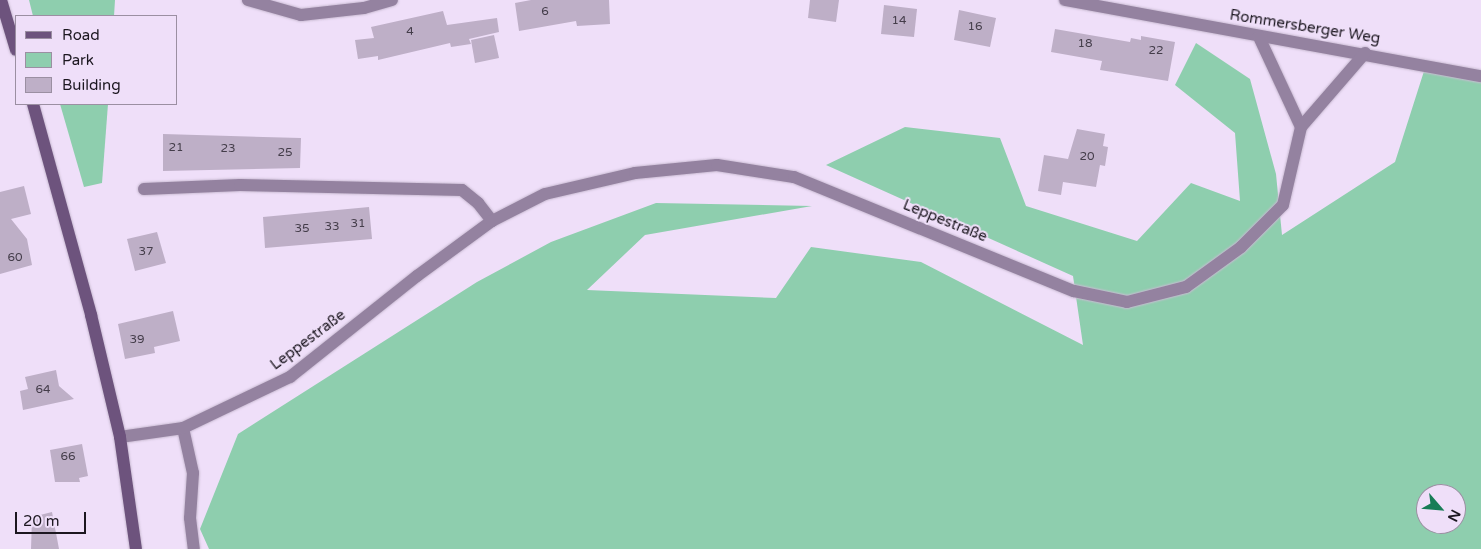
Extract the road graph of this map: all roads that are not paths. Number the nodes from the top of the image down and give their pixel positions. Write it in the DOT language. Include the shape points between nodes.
graph roads {
  1 [pos="1,0"];
  2 [pos="248,0"];
  3 [pos="392,0"];
  4 [pos="1065,0"];
  5 [pos="1259,37"];
  6 [pos="15,47"];
  7 [pos="1365,53"];
  8 [pos="1481,76"];
  9 [pos="33,105"];
  10 [pos="1301,127"];
  11 [pos="144,190"];
  12 [pos="492,221"];
  13 [pos="183,428"];
  14 [pos="120,437"];
  15 [pos="136,549"];
  16 [pos="194,549"];
  1 -- 6 [label="main road"];
  2 -- 3 [label="street" via="301,15 364,8"];
  4 -- 5 [label="street, Rommersberger Weg"];
  5 -- 7 [label="street, Rommersberger Weg"];
  5 -- 10 [label="street"];
  7 -- 8 [label="street, Rommersberger Weg"];
  7 -- 10 [label="street, Leppestraße"];
  9 -- 14 [label="main road" via="92,315"];
  10 -- 12 [label="street, Leppestraße" via="1283,205 1241,247 1186,287 1126,302 1074,291 794,176 717,165 635,173 545,194"];
  11 -- 12 [label="street" via="240,184 462,190"];
  12 -- 13 [label="street, Leppestraße" via="290,377"];
  13 -- 14 [label="street, Leppestraße"];
  13 -- 16 [label="street" via="193,473 190,518"];
  14 -- 15 [label="main road"];
}
